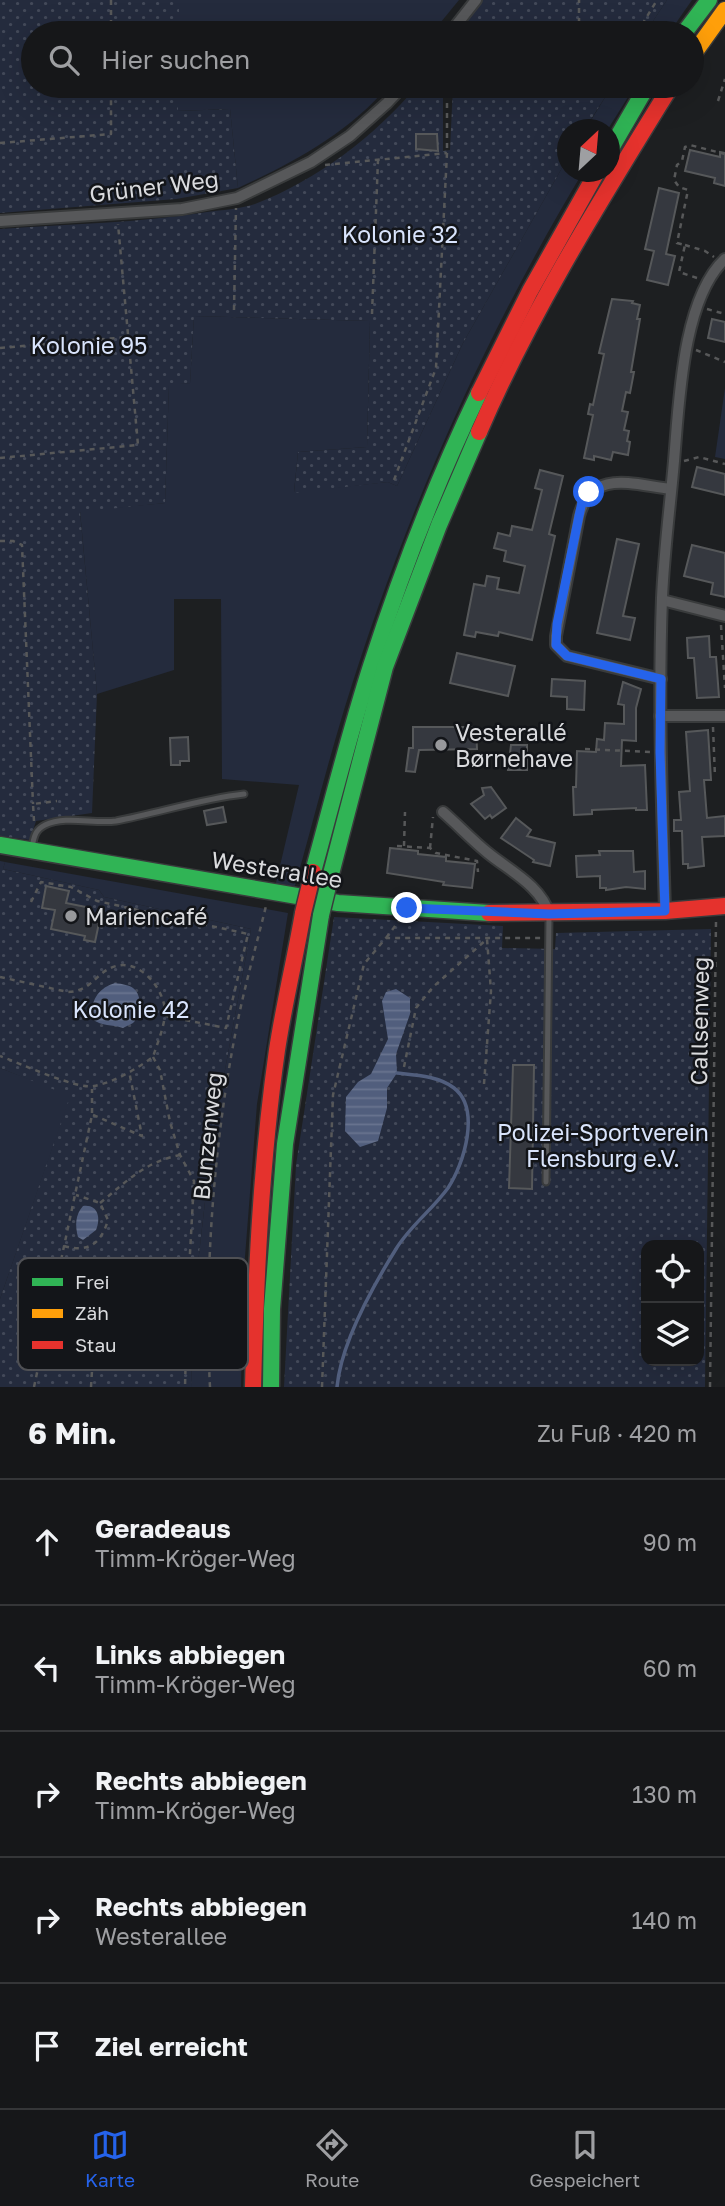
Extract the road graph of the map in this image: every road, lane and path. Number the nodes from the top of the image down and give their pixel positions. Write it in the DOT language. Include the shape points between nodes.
graph roads {
  1 [pos="111,0"];
  2 [pos="476,0"];
  3 [pos="579,0"];
  4 [pos="657,0"];
  5 [pos="709,0"];
  6 [pos="725,10"];
  7 [pos="111,21"];
  8 [pos="459,21"];
  9 [pos="579,21"];
  10 [pos="645,21"];
  11 [pos="693,21"];
  12 [pos="704,39"];
  13 [pos="725,79"];
  14 [pos="111,98"];
  15 [pos="390,98"];
  16 [pos="447,98"];
  17 [pos="640,98"];
  18 [pos="664,98"];
  19 [pos="718,101"];
  20 [pos="620,133"];
  21 [pos="0,143"];
  22 [pos="447,153"];
  23 [pos="725,154"];
  24 [pos="378,160"];
  25 [pos="311,162"];
  26 [pos="591,182"];
  27 [pos="237,198"];
  28 [pos="117,213"];
  29 [pos="0,221"];
  30 [pos="685,245"];
  31 [pos="723,261"];
  32 [pos="707,283"];
  33 [pos="697,306"];
  34 [pos="234,310"];
  35 [pos="372,314"];
  36 [pos="725,314"];
  37 [pos="128,337"];
  38 [pos="687,346"];
  39 [pos="0,348"];
  40 [pos="725,362"];
  41 [pos="0,458"];
  42 [pos="674,459"];
  43 [pos="725,464"];
  44 [pos="394,480"];
  45 [pos="671,489"];
  46 [pos="0,541"];
  47 [pos="662,600"];
  48 [pos="722,616"];
  49 [pos="661,679"];
  50 [pos="725,688"];
  51 [pos="660,716"];
  52 [pos="725,716"];
  53 [pos="713,730"];
  54 [pos="585,749"];
  55 [pos="660,752"];
  56 [pos="715,777"];
  57 [pos="244,794"];
  58 [pos="57,801"];
  59 [pos="33,804"];
  60 [pos="405,812"];
  61 [pos="438,812"];
  62 [pos="35,833"];
  63 [pos="0,845"];
  64 [pos="397,846"];
  65 [pos="404,846"];
  66 [pos="430,848"];
  67 [pos="31,850"];
  68 [pos="478,872"];
  69 [pos="269,892"];
  70 [pos="31,902"];
  71 [pos="721,906"];
  72 [pos="407,908"];
  73 [pos="665,911"];
  74 [pos="549,914"];
  75 [pos="386,938"];
  76 [pos="550,938"];
  77 [pos="487,939"];
  78 [pos="0,977"];
  79 [pos="165,1016"];
  80 [pos="0,1056"];
  81 [pos="153,1057"];
  82 [pos="404,1068"];
  83 [pos="129,1071"];
  84 [pos="484,1084"];
  85 [pos="92,1087"];
  86 [pos="92,1115"];
  87 [pos="180,1155"];
  88 [pos="546,1182"];
  89 [pos="75,1195"];
  90 [pos="100,1203"];
  91 [pos="64,1246"];
  92 [pos="61,1258"];
  93 [pos="190,1258"];
  94 [pos="212,1258"];
  95 [pos="253,1387"];
  96 [pos="271,1387"];
  97 [pos="322,1387"];
  98 [pos="710,1387"];
  1 -- 7 [label="path"];
  2 -- 8 [label="street"];
  3 -- 9 [label="path"];
  4 -- 10 [label="path"];
  5 -- 11 [label="main road"];
  6 -- 12 [label="main road"];
  13 -- 19 [label="path"];
  14 -- 21 [label="path" via="111,134"];
  15 -- 25 [label="street, Grüner Weg" via="350,136"];
  16 -- 22 [label="path"];
  17 -- 20 [label="main road"];
  18 -- 96 [label="main road, bridge" via="583,230 500,383 385,667 321,915 285,1144 272,1308"];
  22 -- 24 [label="path"];
  22 -- 44 [label="path" via="436,368"];
  23 -- 30 [label="path" via="690,145 677,165 674,180 688,190 677,243"];
  24 -- 25 [label="path" via="329,166"];
  24 -- 35 [label="path"];
  25 -- 27 [label="street, Grüner Weg"];
  26 -- 95 [label="main road, bridge" via="485,377 422,522 370,667 303,913 277,1050 260,1225"];
  27 -- 28 [label="street, Grüner Weg" via="182,209"];
  27 -- 34 [label="path"];
  28 -- 29 [label="street, Grüner Weg"];
  28 -- 37 [label="path"];
  30 -- 31 [label="path"];
  30 -- 32 [label="path" via="680,272"];
  31 -- 32 [label="street"];
  32 -- 33 [label="street"];
  33 -- 36 [label="path"];
  33 -- 38 [label="street"];
  37 -- 39 [label="path"];
  37 -- 41 [label="path" via="138,445"];
  38 -- 40 [label="path"];
  38 -- 42 [label="street"];
  42 -- 43 [label="path" via="699,457"];
  42 -- 45 [label="street"];
  45 -- 47 [label="street"];
  45 -- 49 [label="street" via="615,483 589,492 582,502 556,636 556,645 567,656"];
  46 -- 59 [label="path" via="22,545"];
  47 -- 48 [label="street"];
  47 -- 49 [label="street"];
  48 -- 50 [label="path"];
  49 -- 51 [label="street"];
  51 -- 52 [label="street"];
  51 -- 55 [label="street"];
  53 -- 56 [label="path"];
  54 -- 55 [label="path"];
  55 -- 73 [label="street"];
  57 -- 62 [label="lane" via="212,797 114,821 58,821"];
  58 -- 59 [label="path"];
  59 -- 62 [label="path"];
  60 -- 65 [label="path"];
  61 -- 66 [label="path"];
  61 -- 74 [label="street" via="532,887 545,900"];
  62 -- 67 [label="lane"];
  63 -- 67 [label="main road, Westerallee"];
  64 -- 65 [label="path"];
  65 -- 66 [label="path"];
  66 -- 68 [label="path" via="477,861"];
  67 -- 69 [label="main road, Westerallee"];
  69 -- 72 [label="main road, Westerallee"];
  69 -- 94 [label="path, Bunzenweg" via="222,1110"];
  70 -- 79 [label="path" via="41,882 71,887 97,901 248,934 226,1028"];
  71 -- 73 [label="main road, Westerallee"];
  71 -- 98 [label="path, Callsenweg"];
  72 -- 74 [label="main road, Westerallee"];
  72 -- 75 [label="path"];
  73 -- 74 [label="main road, Westerallee"];
  74 -- 76 [label="lane"];
  75 -- 77 [label="path"];
  75 -- 97 [label="path" via="364,964 333,1095"];
  76 -- 77 [label="path"];
  76 -- 88 [label="lane"];
  77 -- 82 [label="path" via="416,1008"];
  77 -- 84 [label="path" via="491,991"];
  78 -- 79 [label="path" via="79,992 107,970 129,965 158,989"];
  79 -- 81 [label="path"];
  80 -- 85 [label="path"];
  81 -- 83 [label="path"];
  81 -- 87 [label="path"];
  83 -- 85 [label="path"];
  83 -- 86 [label="path" via="142,1136"];
  85 -- 86 [label="path"];
  86 -- 89 [label="path"];
  87 -- 90 [label="path" via="144,1167"];
  87 -- 93 [label="path" via="194,1181"];
  89 -- 90 [label="path"];
  89 -- 91 [label="path"];
  90 -- 91 [label="path" via="108,1220 99,1240 90,1247"];
  91 -- 92 [label="path"];
}
